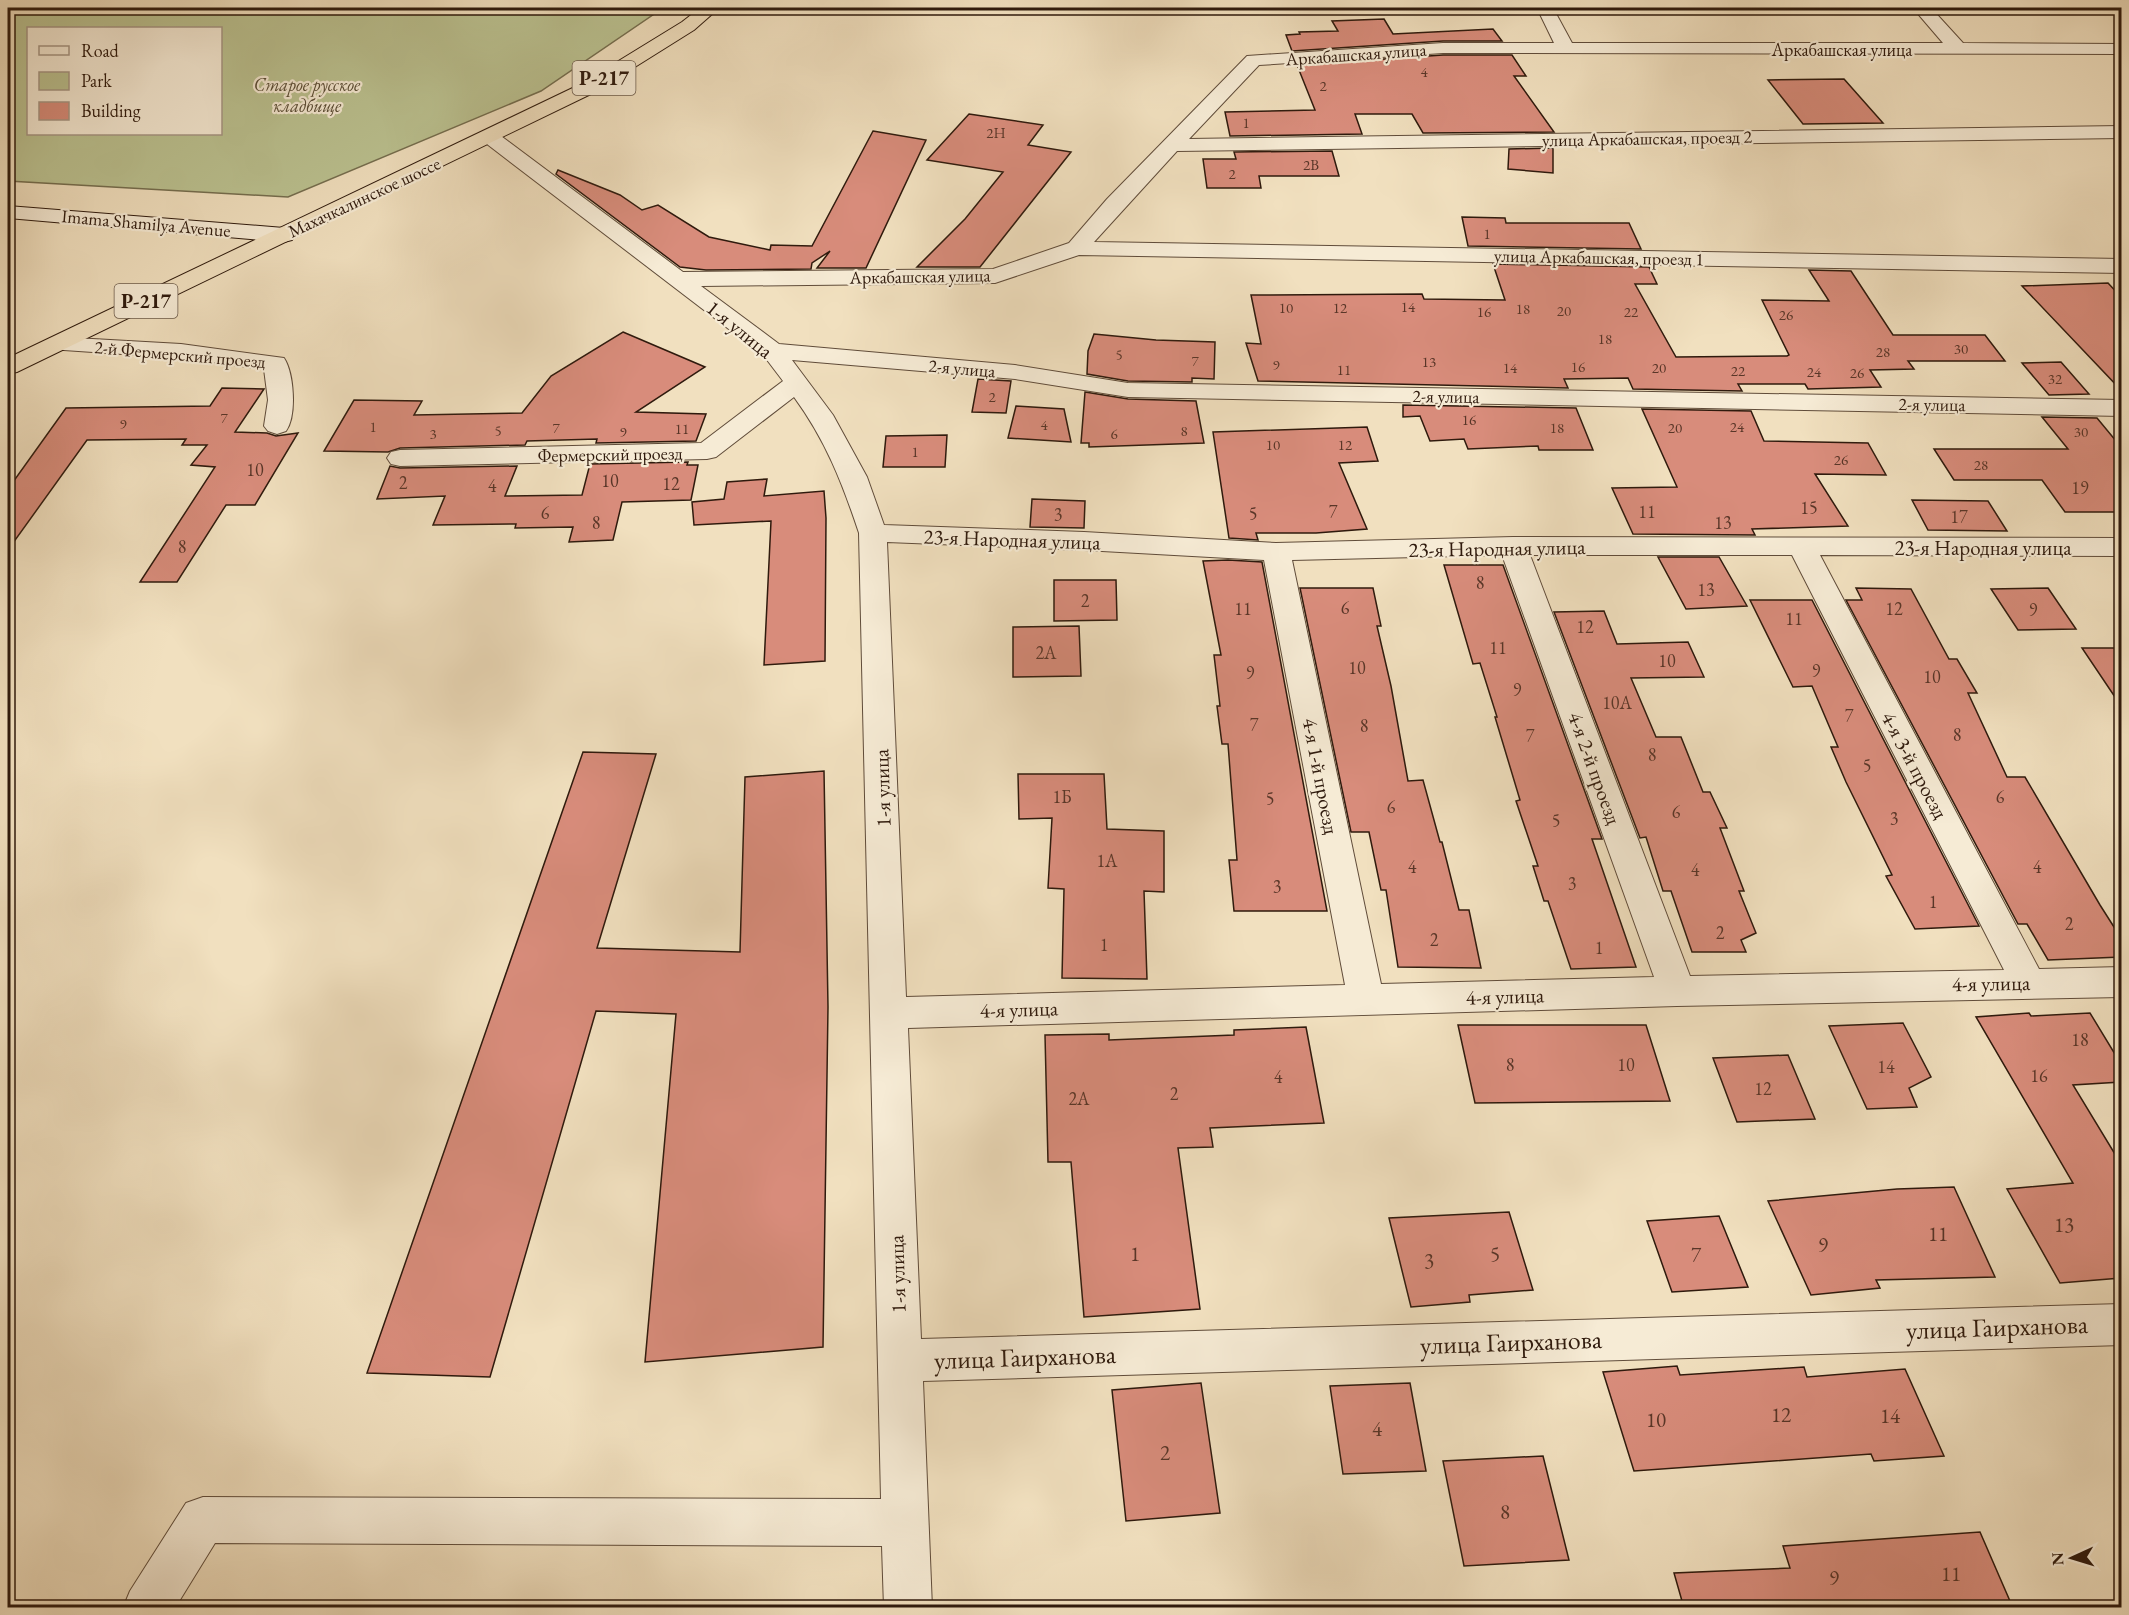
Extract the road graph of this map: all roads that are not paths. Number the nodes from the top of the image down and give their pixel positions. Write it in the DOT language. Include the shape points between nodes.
graph roads {
  1 [pos="710,8"];
  2 [pos="1545,8"];
  3 [pos="1922,8"];
  4 [pos="1566,48"];
  5 [pos="1958,49"];
  6 [pos="2121,49"];
  7 [pos="2121,132"];
  8 [pos="490,137"];
  9 [pos="1172,145"];
  10 [pos="8,212"];
  11 [pos="284,235"];
  12 [pos="1077,248"];
  13 [pos="2121,266"];
  14 [pos="676,279"];
  15 [pos="57,344"];
  16 [pos="773,351"];
  17 [pos="8,367"];
  18 [pos="796,383"];
  19 [pos="2121,408"];
  20 [pos="277,426"];
  21 [pos="400,458"];
  22 [pos="873,533"];
  23 [pos="1513,546"];
  24 [pos="2121,546"];
  25 [pos="1802,548"];
  26 [pos="1276,552"];
  27 [pos="2028,982"];
  28 [pos="2121,982"];
  29 [pos="1677,991"];
  30 [pos="1366,999"];
  31 [pos="889,1013"];
  32 [pos="2121,1323"];
  33 [pos="900,1361"];
  34 [pos="905,1523"];
  35 [pos="147,1608"];
  36 [pos="908,1608"];
  1 -- 8 [label="highway, Махачкалинское шоссе / Р-217" via="588,88"];
  2 -- 4 [label="street"];
  3 -- 5 [label="street"];
  4 -- 5 [label="street, Аркабашская улица"];
  4 -- 9 [label="street, Аркабашская улица" via="1443,48 1254,60"];
  5 -- 6 [label="street, Аркабашская улица"];
  7 -- 9 [label="street, улица Аркабашская, проезд 2"];
  8 -- 11 [label="highway, Махачкалинское шоссе / Р-217"];
  8 -- 14 [label="street, 1-я улица"];
  9 -- 12 [label="street, Аркабашская улица"];
  10 -- 11 [label="street, Imama Shamilya Avenue"];
  11 -- 15 [label="highway, Махачкалинское шоссе / Р-217"];
  12 -- 13 [label="street, улица Аркабашская, проезд 1"];
  12 -- 14 [label="street, Аркабашская улица" via="995,276"];
  14 -- 16 [label="street, 1-я улица"];
  15 -- 17 [label="highway, Махачкалинское шоссе / Р-217"];
  15 -- 20 [label="street, 2-й Фермерский проезд" via="181,351 275,363 281,400"];
  16 -- 18 [label="street, 1-я улица"];
  16 -- 19 [label="street, 2-я улица" via="1015,372 1128,390"];
  18 -- 21 [label="street, Фермерский проезд" via="707,451"];
  18 -- 22 [label="street, 1-я улица" via="820,415 854,477"];
  22 -- 26 [label="street, 23-я Народная улица"];
  22 -- 31 [label="street, 1-я улица"];
  23 -- 25 [label="street, 23-я Народная улица"];
  23 -- 26 [label="street, 23-я Народная улица"];
  23 -- 29 [label="street, 4-я 2-й проезд"];
  24 -- 25 [label="street, 23-я Народная улица"];
  25 -- 27 [label="street, 4-я 3-й проезд"];
  26 -- 30 [label="street, 4-я 1-й проезд"];
  27 -- 28 [label="street, 4-я улица"];
  27 -- 29 [label="street, 4-я улица"];
  29 -- 30 [label="street, 4-я улица"];
  30 -- 31 [label="street, 4-я улица"];
  31 -- 33 [label="street, 1-я улица"];
  32 -- 33 [label="street, улица Гаирханова"];
  33 -- 34 [label="street, 1-я улица"];
  34 -- 35 [label="street" via="203,1520"];
  34 -- 36 [label="street, 1-я улица"];
}
